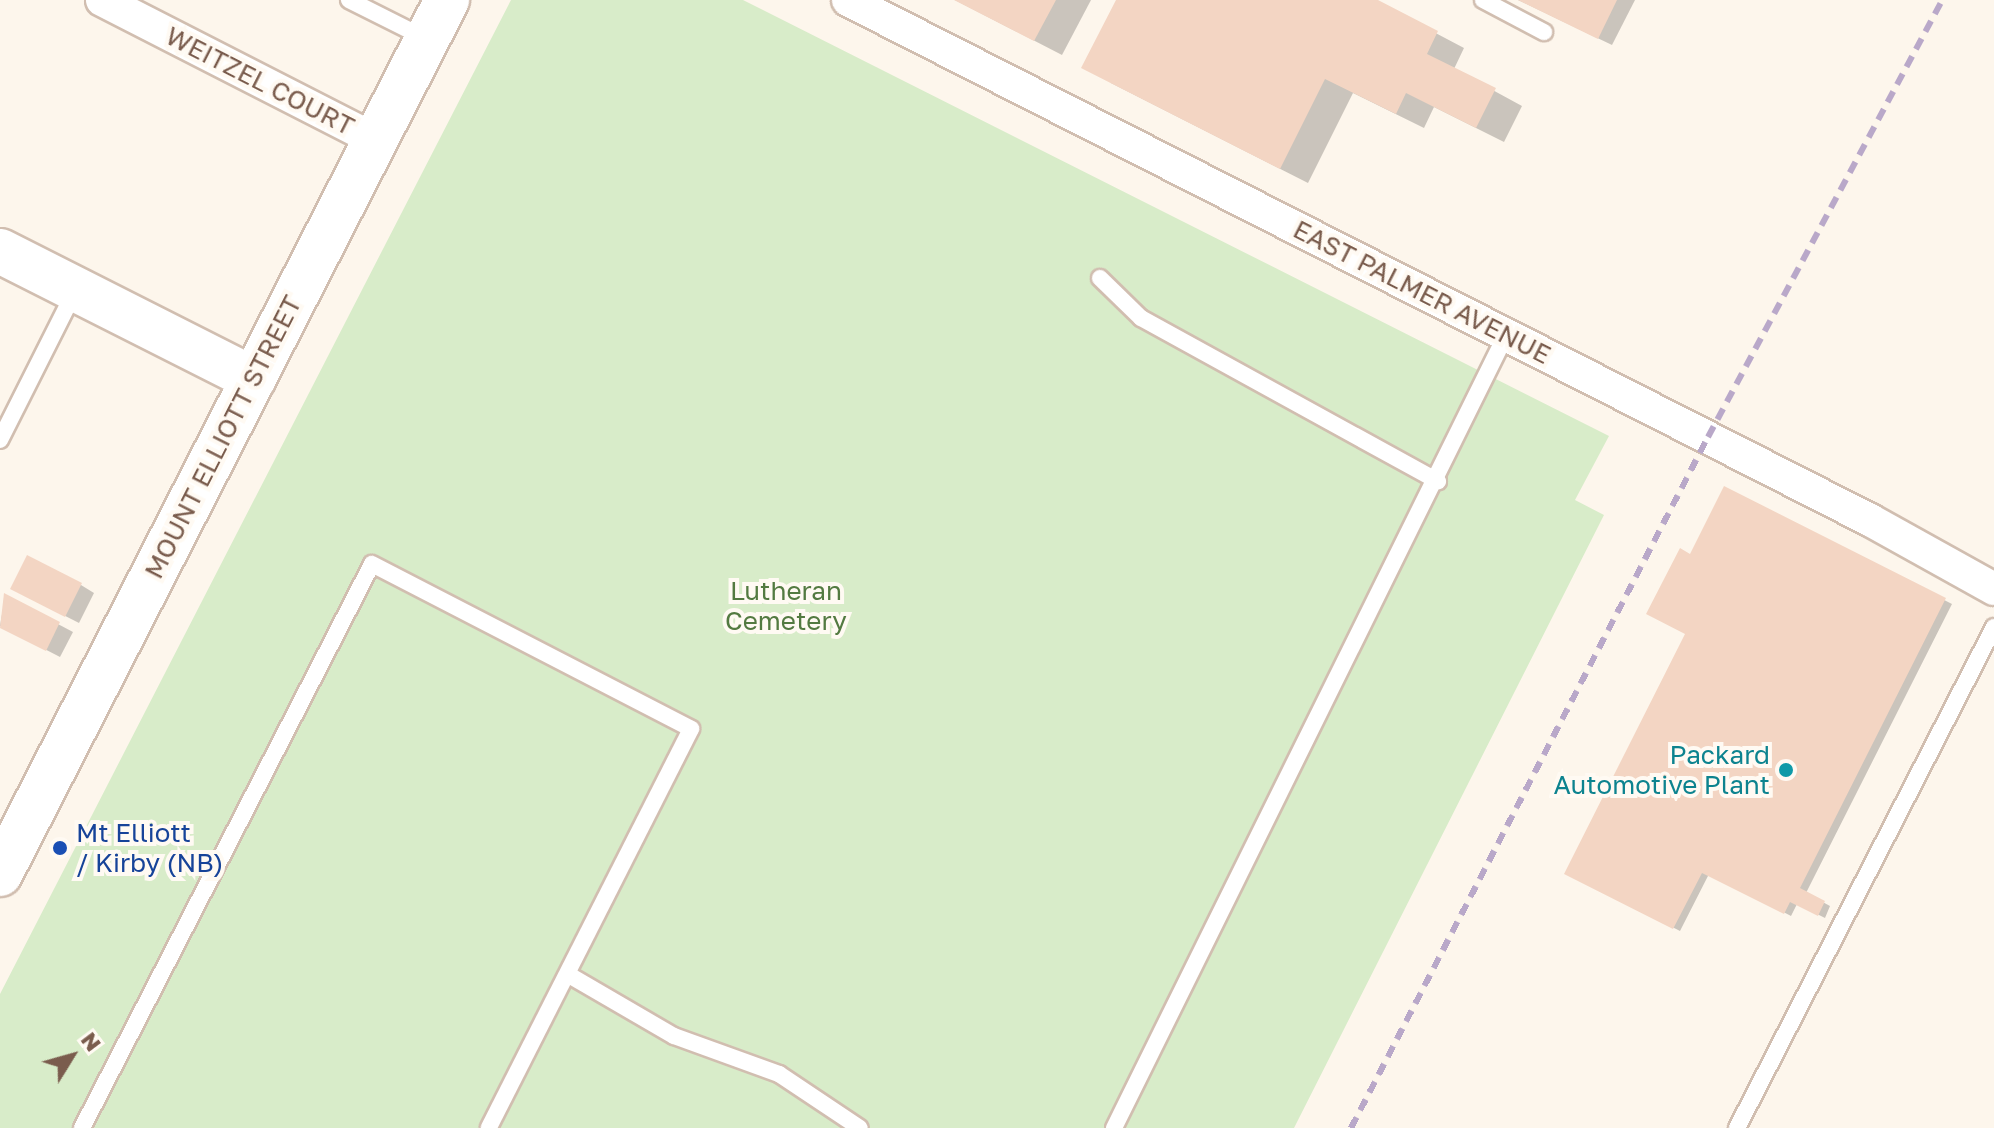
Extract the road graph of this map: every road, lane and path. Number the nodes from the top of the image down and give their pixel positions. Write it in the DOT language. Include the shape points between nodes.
graph roads {
  1 [pos="102,0"];
  2 [pos="349,0"];
  3 [pos="447,0"];
  4 [pos="848,0"];
  5 [pos="1483,0"];
  6 [pos="1544,32"];
  7 [pos="427,39"];
  8 [pos="375,140"];
  9 [pos="0,251"];
  10 [pos="1100,278"];
  11 [pos="77,289"];
  12 [pos="1506,335"];
  13 [pos="253,379"];
  14 [pos="0,440"];
  15 [pos="1438,481"];
  16 [pos="1994,589"];
  17 [pos="1994,627"];
  18 [pos="0,874"];
  19 [pos="569,975"];
  20 [pos="82,1128"];
  21 [pos="489,1128"];
  22 [pos="860,1128"];
  23 [pos="1114,1128"];
  24 [pos="1737,1128"];
  1 -- 8 [label="street, WEITZEL COURT"];
  2 -- 7 [label="lane"];
  3 -- 7 [label="main road, MOUNT ELLIOTT STREET"];
  4 -- 12 [label="street, EAST PALMER AVENUE"];
  5 -- 6 [label="lane"];
  7 -- 8 [label="main road, MOUNT ELLIOTT STREET"];
  8 -- 13 [label="main road, MOUNT ELLIOTT STREET"];
  9 -- 11 [label="main road"];
  10 -- 15 [label="lane" via="1141,318"];
  11 -- 13 [label="main road"];
  11 -- 14 [label="lane"];
  12 -- 15 [label="lane"];
  12 -- 16 [label="street, EAST PALMER AVENUE"];
  13 -- 18 [label="main road, MOUNT ELLIOTT STREET"];
  15 -- 23 [label="lane"];
  17 -- 24 [label="lane"];
  19 -- 20 [label="lane" via="691,729 372,564"];
  19 -- 21 [label="lane"];
  19 -- 22 [label="lane" via="674,1036 779,1074"];
}
